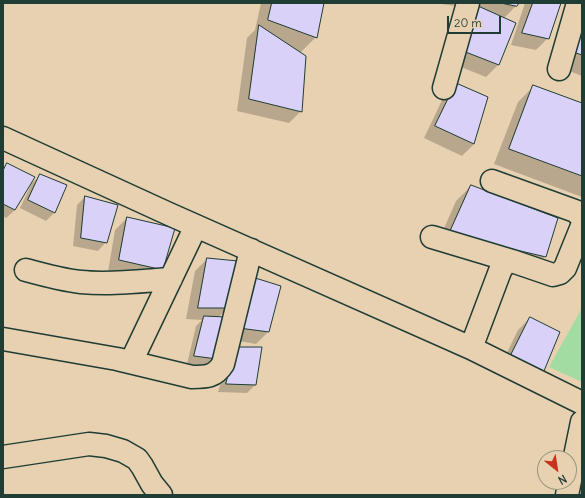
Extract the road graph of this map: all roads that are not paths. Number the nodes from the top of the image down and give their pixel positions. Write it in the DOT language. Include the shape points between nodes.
graph roads {
  1 [pos="468,3"];
  2 [pos="578,3"];
  3 [pos="560,69"];
  4 [pos="444,88"];
  5 [pos="3,138"];
  6 [pos="492,181"];
  7 [pos="582,217"];
  8 [pos="196,226"];
  9 [pos="582,226"];
  10 [pos="432,238"];
  11 [pos="251,250"];
  12 [pos="512,261"];
  13 [pos="26,270"];
  14 [pos="171,279"];
  15 [pos="3,339"];
  16 [pos="471,348"];
  17 [pos="131,362"];
  18 [pos="582,403"];
  19 [pos="582,422"];
  20 [pos="3,457"];
  21 [pos="161,495"];
  22 [pos="567,495"];
  1 -- 4 [label="street"];
  2 -- 3 [label="street"];
  5 -- 8 [label="street"];
  6 -- 7 [label="street" via="575,211"];
  8 -- 11 [label="street"];
  8 -- 14 [label="street"];
  9 -- 12 [label="street" via="565,268 560,272 553,275"];
  10 -- 12 [label="street"];
  11 -- 16 [label="street"];
  11 -- 17 [label="street" via="223,364 218,371 204,377 192,377"];
  12 -- 16 [label="street" via="504,264 500,271"];
  13 -- 14 [label="street" via="82,282"];
  14 -- 17 [label="street"];
  15 -- 17 [label="street"];
  16 -- 18 [label="street"];
  19 -- 22 [label="street"];
  20 -- 21 [label="street" via="88,444 106,446 137,459"];
}
